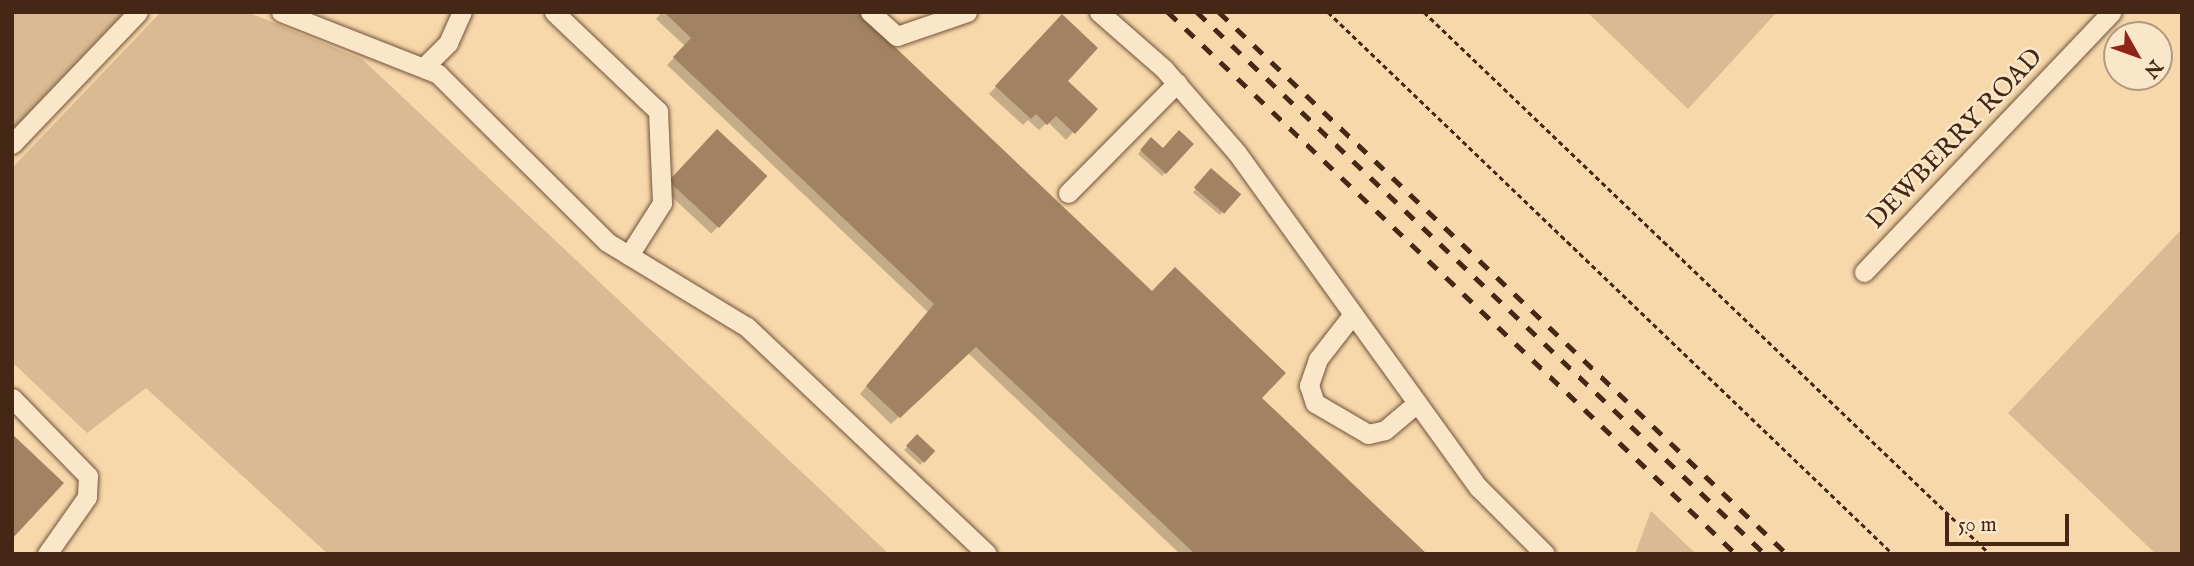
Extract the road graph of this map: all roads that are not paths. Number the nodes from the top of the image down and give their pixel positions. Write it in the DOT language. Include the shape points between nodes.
graph roads {
  1 [pos="138,12"];
  2 [pos="281,12"];
  3 [pos="462,12"];
  4 [pos="554,12"];
  5 [pos="870,12"];
  6 [pos="967,12"];
  7 [pos="1099,12"];
  8 [pos="2112,12"];
  9 [pos="425,66"];
  10 [pos="1177,83"];
  11 [pos="12,144"];
  12 [pos="1068,193"];
  13 [pos="629,255"];
  14 [pos="1864,272"];
  15 [pos="1353,314"];
  16 [pos="12,398"];
  17 [pos="1417,403"];
  18 [pos="47,554"];
  19 [pos="987,554"];
  20 [pos="1545,554"];
  1 -- 11 [label="street"];
  2 -- 9 [label="street" via="353,45"];
  3 -- 9 [label="street" via="449,43"];
  4 -- 13 [label="street" via="657,111 662,203"];
  5 -- 6 [label="street" via="897,36"];
  7 -- 10 [label="street"];
  8 -- 14 [label="street, DEWBERRY ROAD"];
  9 -- 13 [label="street" via="607,242"];
  10 -- 12 [label="street"];
  10 -- 15 [label="street" via="1237,153"];
  13 -- 19 [label="street" via="747,327"];
  15 -- 17 [label="street"];
  15 -- 17 [label="street" via="1318,359 1309,385 1315,403 1368,434 1385,430"];
  16 -- 18 [label="street" via="88,476 88,497"];
  17 -- 20 [label="street" via="1479,488"];
}
